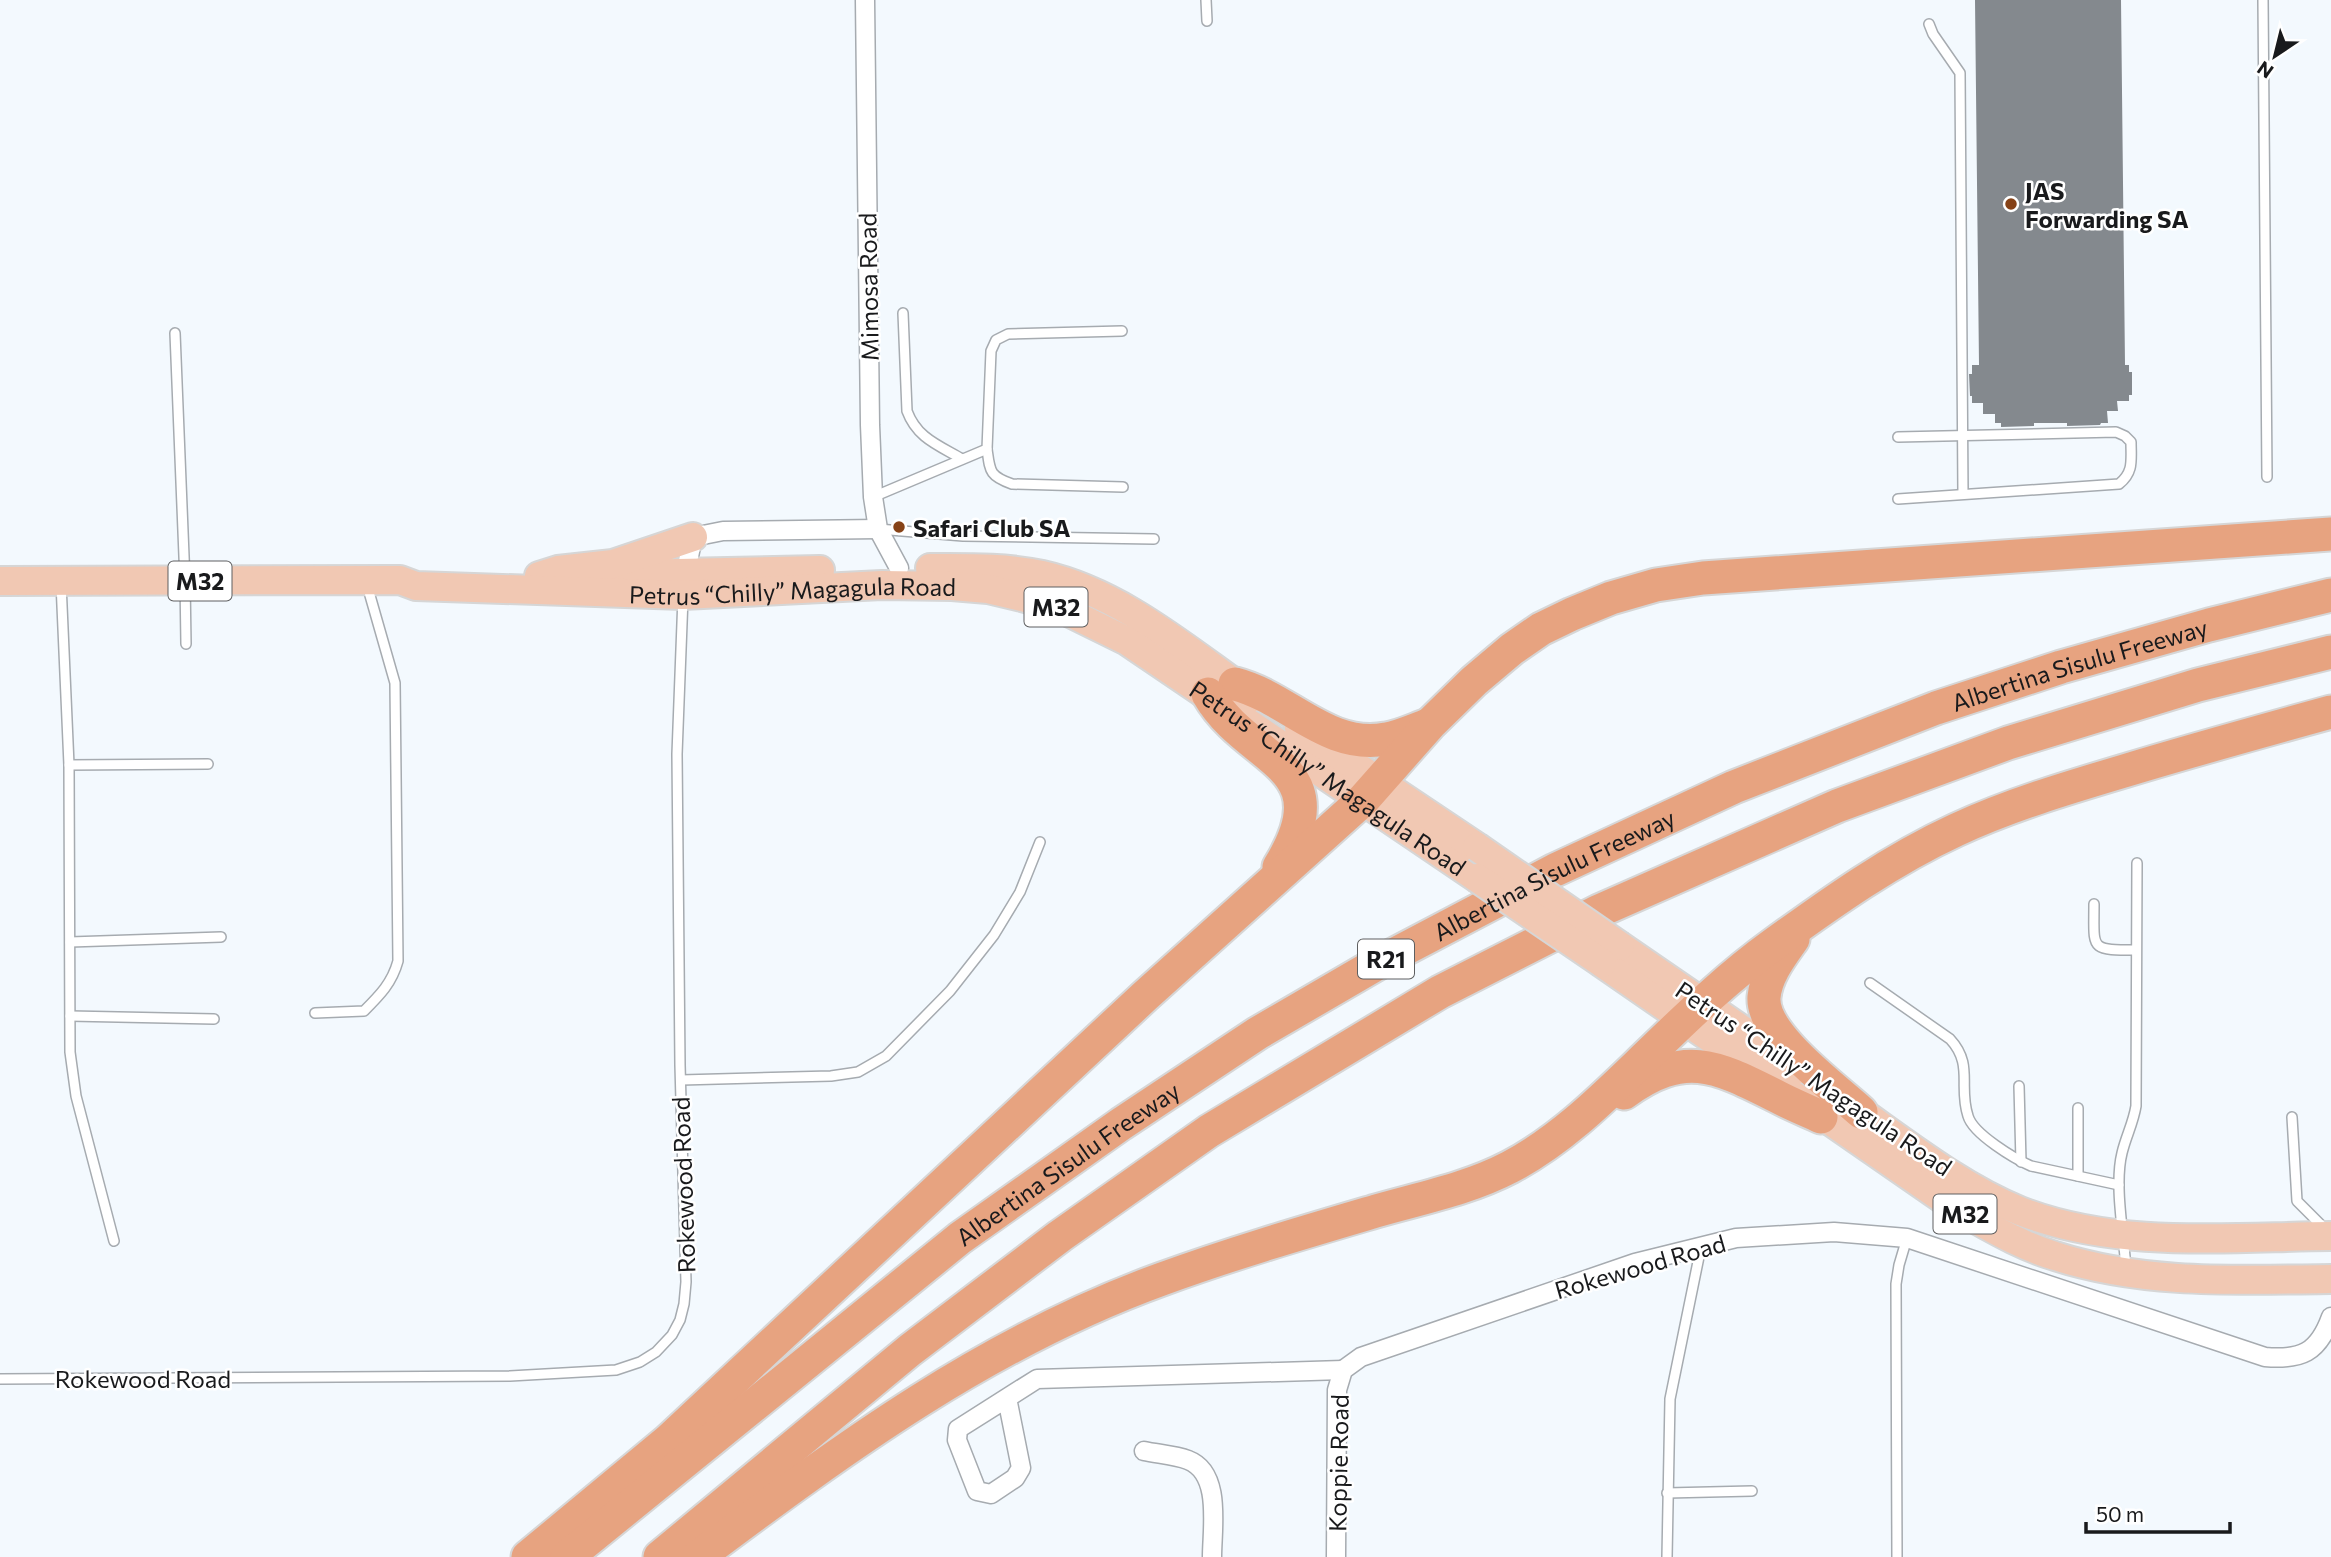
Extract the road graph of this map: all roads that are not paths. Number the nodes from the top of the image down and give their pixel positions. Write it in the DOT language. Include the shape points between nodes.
graph roads {
  1 [pos="865,0"];
  2 [pos="1206,0"];
  3 [pos="2263,0"];
  4 [pos="1207,21"];
  5 [pos="1929,24"];
  6 [pos="903,313"];
  7 [pos="1122,331"];
  8 [pos="175,333"];
  9 [pos="1962,436"];
  10 [pos="1898,437"];
  11 [pos="987,449"];
  12 [pos="962,459"];
  13 [pos="2267,477"];
  14 [pos="1123,487"];
  15 [pos="1963,494"];
  16 [pos="873,497"];
  17 [pos="1898,499"];
  18 [pos="878,530"];
  19 [pos="2331,534"];
  20 [pos="694,537"];
  21 [pos="1154,539"];
  22 [pos="899,568"];
  23 [pos="539,576"];
  24 [pos="186,580"];
  25 [pos="366,580"];
  26 [pos="400,580"];
  27 [pos="61,581"];
  28 [pos="0,582"];
  29 [pos="684,584"];
  30 [pos="2331,595"];
  31 [pos="186,644"];
  32 [pos="2331,652"];
  33 [pos="1222,689"];
  34 [pos="2331,712"];
  35 [pos="1430,724"];
  36 [pos="208,764"];
  37 [pos="69,765"];
  38 [pos="1371,792"];
  39 [pos="1040,842"];
  40 [pos="2137,863"];
  41 [pos="1267,887"];
  42 [pos="2094,904"];
  43 [pos="1802,925"];
  44 [pos="221,937"];
  45 [pos="70,942"];
  46 [pos="2137,950"];
  47 [pos="1611,955"];
  48 [pos="1870,983"];
  49 [pos="1693,1011"];
  50 [pos="315,1013"];
  51 [pos="70,1016"];
  52 [pos="214,1018"];
  53 [pos="681,1080"];
  54 [pos="2019,1086"];
  55 [pos="2078,1108"];
  56 [pos="1861,1112"];
  57 [pos="1821,1117"];
  58 [pos="2292,1117"];
  59 [pos="1581,1118"];
  60 [pos="2021,1162"];
  61 [pos="2078,1176"];
  62 [pos="2119,1185"];
  63 [pos="2124,1235"];
  64 [pos="2331,1235"];
  65 [pos="1908,1238"];
  66 [pos="114,1241"];
  67 [pos="1701,1245"];
  68 [pos="2126,1274"];
  69 [pos="2331,1279"];
  70 [pos="2331,1317"];
  71 [pos="1343,1370"];
  72 [pos="0,1379"];
  73 [pos="1007,1398"];
  74 [pos="1144,1451"];
  75 [pos="1752,1492"];
  76 [pos="1667,1493"];
  77 [pos="528,1557"];
  78 [pos="566,1557"];
  79 [pos="660,1557"];
  80 [pos="698,1557"];
  81 [pos="1212,1557"];
  82 [pos="1336,1557"];
  83 [pos="1667,1557"];
  84 [pos="1897,1557"];
  1 -- 16 [label="street, Mimosa Road"];
  2 -- 4 [label="lane"];
  3 -- 13 [label="lane"];
  5 -- 9 [label="lane" via="1960,73"];
  6 -- 12 [label="lane" via="907,411 912,426"];
  7 -- 11 [label="lane" via="1008,334 996,340 991,351"];
  8 -- 24 [label="lane"];
  9 -- 10 [label="lane"];
  9 -- 15 [label="lane"];
  9 -- 15 [label="lane" via="2116,432 2131,442 2132,468 2119,484"];
  11 -- 12 [label="lane"];
  11 -- 14 [label="lane" via="991,472 1012,484"];
  12 -- 16 [label="lane"];
  15 -- 17 [label="lane"];
  16 -- 18 [label="street, Mimosa Road"];
  18 -- 20 [label="street" via="723,531"];
  18 -- 21 [label="lane"];
  18 -- 22 [label="street, Mimosa Road"];
  19 -- 35 [label="highway" via="1792,570 1656,585 1611,598 1541,629 1474,681"];
  20 -- 23 [label="main road" via="613,564"];
  20 -- 29 [label="street, Rokewood Road"];
  22 -- 29 [label="main road, Petrus “Chilly” Magagula Road / M32"];
  22 -- 33 [label="main road, Petrus “Chilly” Magagula Road / M32" via="997,568 1074,585 1148,623"];
  23 -- 26 [label="main road, Petrus “Chilly” Magagula Road / M32" via="414,574"];
  23 -- 29 [label="main road, Petrus “Chilly” Magagula Road / M32"];
  24 -- 25 [label="main road, Petrus “Chilly” Magagula Road / M32"];
  24 -- 27 [label="main road, Petrus “Chilly” Magagula Road / M32"];
  24 -- 31 [label="lane"];
  25 -- 26 [label="main road, Petrus “Chilly” Magagula Road / M32"];
  25 -- 50 [label="lane" via="395,683 398,961 384,991 364,1011"];
  26 -- 29 [label="main road, Petrus “Chilly” Magagula Road / M32" via="416,586"];
  27 -- 28 [label="main road, Petrus “Chilly” Magagula Road / M32"];
  27 -- 37 [label="lane"];
  29 -- 33 [label="main road, Petrus “Chilly” Magagula Road / M32" via="988,589 1058,607"];
  29 -- 53 [label="lane, Rokewood Road" via="677,754"];
  30 -- 78 [label="highway, Albertina Sisulu Freeway / R21" via="2061,667 1936,708 1734,787 1555,870 1380,962 1258,1033 960,1238"];
  32 -- 79 [label="highway, R21" via="2198,685 2008,743 1837,806 1599,911 1440,992 1209,1131 1060,1236 910,1350"];
  33 -- 35 [label="highway" via="1256,689 1311,723 1351,740 1387,739"];
  33 -- 38 [label="main road, Petrus “Chilly” Magagula Road / M32"];
  33 -- 41 [label="highway" via="1216,707 1283,766 1300,799 1296,836"];
  34 -- 43 [label="highway" via="2000,811 1901,858"];
  35 -- 38 [label="highway"];
  36 -- 37 [label="lane"];
  37 -- 45 [label="lane"];
  38 -- 41 [label="highway"];
  38 -- 47 [label="main road, Petrus “Chilly” Magagula Road / M32, bridge" via="1477,878"];
  38 -- 47 [label="main road, Petrus “Chilly” Magagula Road / M32, bridge" via="1477,847"];
  39 -- 53 [label="lane" via="1020,892 994,935 950,991 886,1056 858,1072 831,1076"];
  40 -- 46 [label="lane"];
  41 -- 77 [label="highway" via="698,1413"];
  42 -- 46 [label="lane" via="2098,946"];
  43 -- 49 [label="highway"];
  43 -- 56 [label="highway" via="1766,983 1765,1012 1783,1040"];
  44 -- 45 [label="lane"];
  45 -- 51 [label="lane"];
  46 -- 62 [label="lane" via="2136,1106 2122,1154"];
  47 -- 49 [label="main road, Petrus “Chilly” Magagula Road / M32"];
  48 -- 60 [label="lane" via="1960,1049 1968,1119"];
  49 -- 56 [label="main road, Petrus “Chilly” Magagula Road / M32"];
  49 -- 57 [label="main road, Petrus “Chilly” Magagula Road / M32"];
  49 -- 59 [label="highway"];
  51 -- 52 [label="lane"];
  51 -- 66 [label="lane" via="75,1096"];
  53 -- 72 [label="lane, Rokewood Road" via="684,1304 671,1335 640,1362 603,1371 510,1376"];
  54 -- 60 [label="lane"];
  55 -- 61 [label="lane"];
  56 -- 63 [label="main road, Petrus “Chilly” Magagula Road / M32" via="1943,1168 2018,1210 2073,1227"];
  57 -- 59 [label="highway" via="1727,1072 1696,1065 1644,1079"];
  57 -- 68 [label="main road, Petrus “Chilly” Magagula Road / M32" via="2004,1236 2054,1256"];
  58 -- 64 [label="lane" via="2297,1201"];
  59 -- 80 [label="highway" via="1546,1145 1486,1178 1240,1252 1112,1299 1040,1332 902,1410"];
  60 -- 61 [label="lane"];
  61 -- 62 [label="lane"];
  62 -- 63 [label="lane"];
  63 -- 64 [label="main road, Petrus “Chilly” Magagula Road / M32"];
  63 -- 68 [label="lane"];
  65 -- 67 [label="street, Rokewood Road" via="1834,1232 1767,1235"];
  65 -- 70 [label="street, Rokewood Road" via="2264,1357 2288,1359 2309,1350"];
  65 -- 84 [label="lane" via="1896,1284"];
  67 -- 71 [label="street, Rokewood Road" via="1392,1345"];
  67 -- 76 [label="lane" via="1670,1399"];
  68 -- 69 [label="main road, Petrus “Chilly” Magagula Road / M32" via="2199,1280"];
  71 -- 73 [label="street" via="1037,1379"];
  71 -- 82 [label="street, Koppie Road" via="1337,1390"];
  73 -- 73 [label="street" via="1021,1468 1015,1478 991,1494 977,1490 957,1440 958,1429"];
  74 -- 81 [label="street" via="1190,1460 1206,1475 1212,1487"];
  75 -- 76 [label="lane"];
  76 -- 83 [label="lane"];
}
